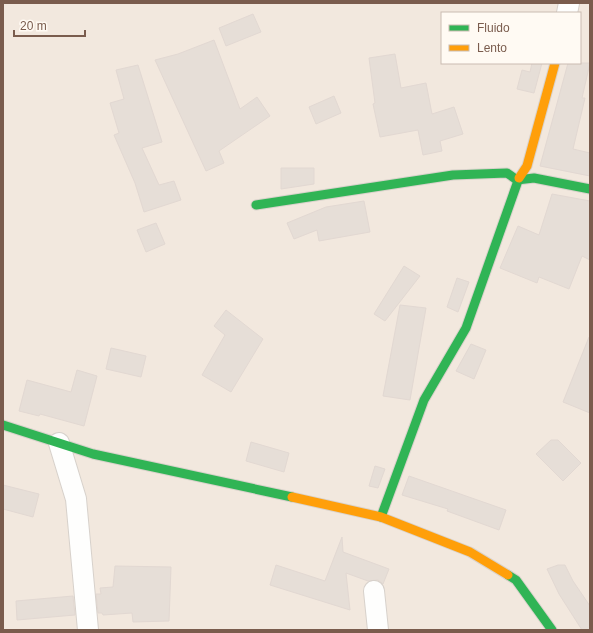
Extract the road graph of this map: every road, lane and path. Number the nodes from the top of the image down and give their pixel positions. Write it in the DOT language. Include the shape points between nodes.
graph roads {
  1 [pos="555,64"];
  2 [pos="517,180"];
  3 [pos="590,190"];
  4 [pos="256,205"];
  5 [pos="3,425"];
  6 [pos="59,443"];
  7 [pos="381,517"];
  8 [pos="374,591"];
  9 [pos="88,630"];
  10 [pos="378,630"];
  11 [pos="552,630"];
  1 -- 2 [label="street" via="527,166"];
  2 -- 3 [label="street" via="534,178"];
  2 -- 4 [label="street" via="507,173 453,175"];
  2 -- 7 [label="street" via="466,328 424,400"];
  5 -- 6 [label="street"];
  6 -- 7 [label="street" via="93,454"];
  6 -- 9 [label="street" via="76,499"];
  7 -- 11 [label="street" via="470,552 516,580"];
  8 -- 10 [label="street"];
}
